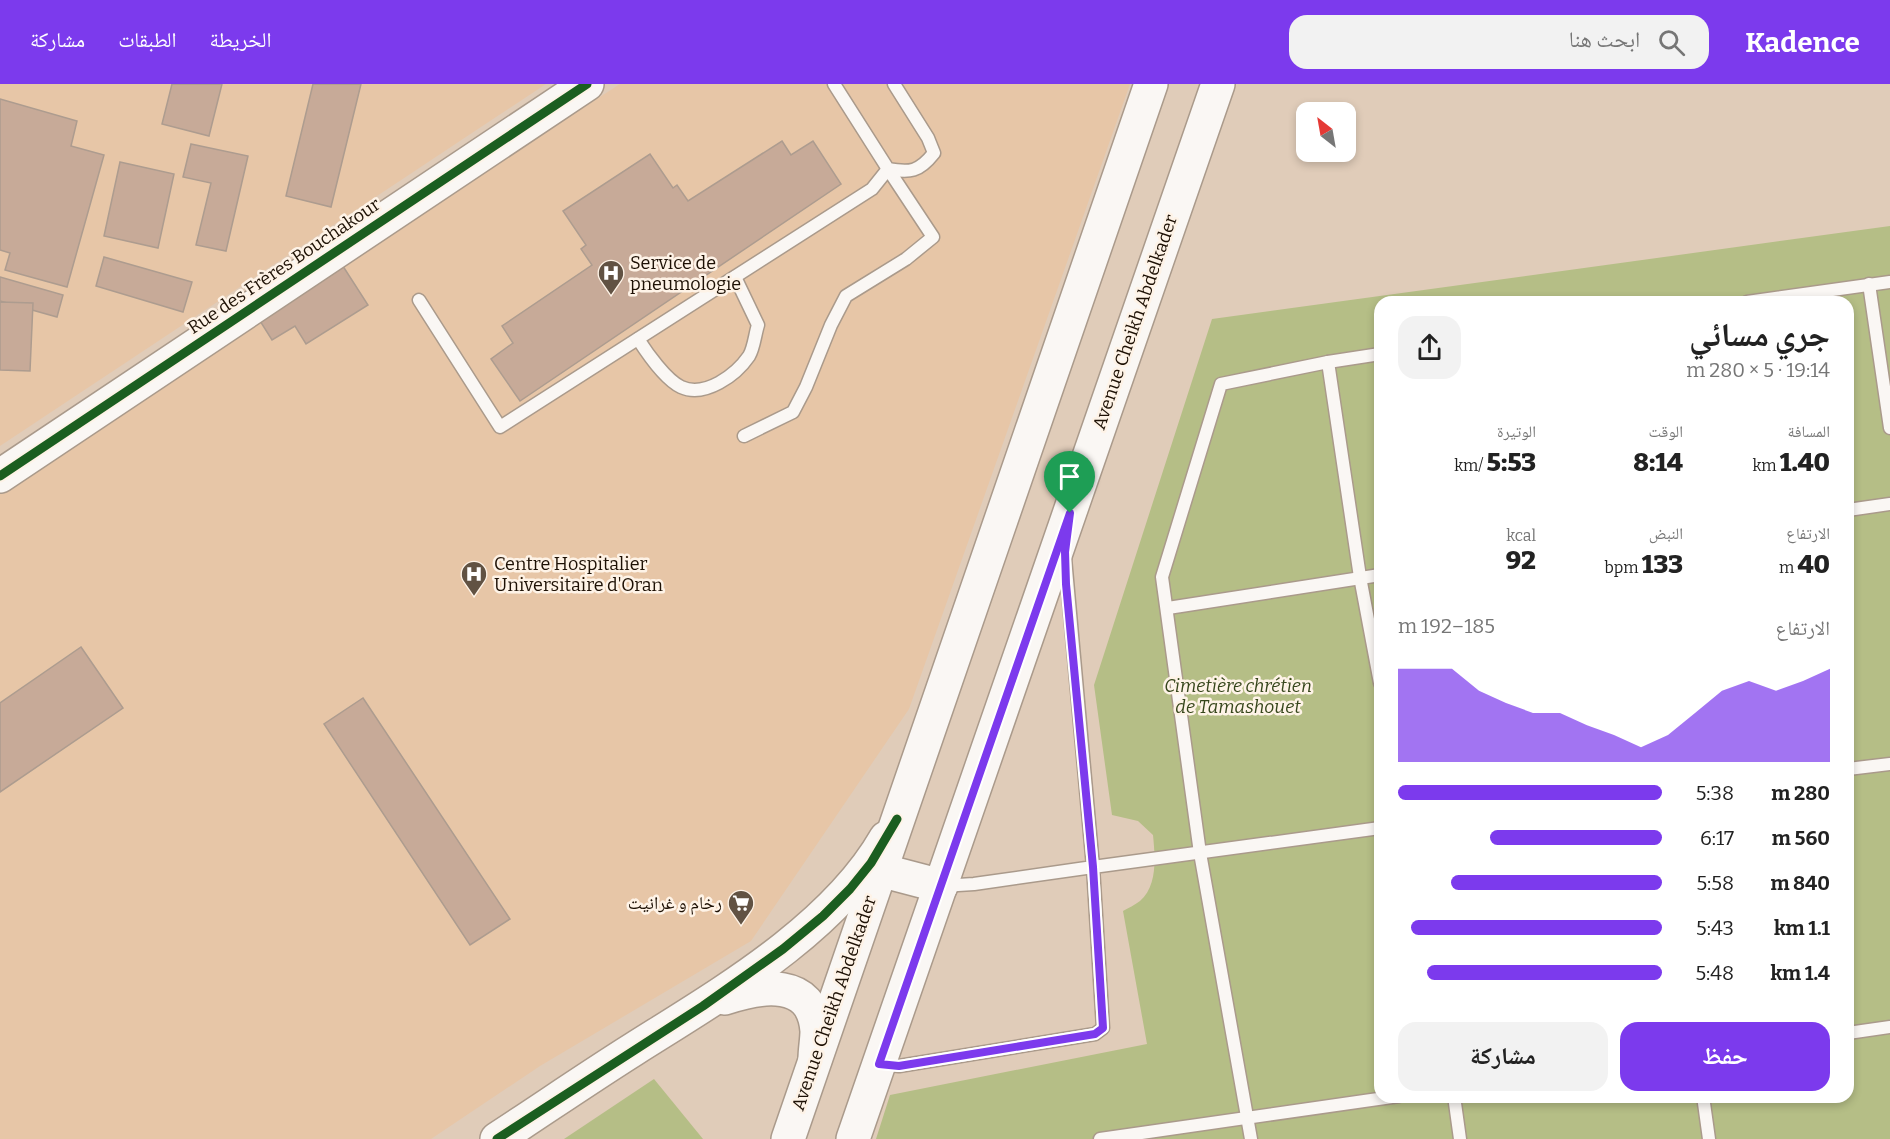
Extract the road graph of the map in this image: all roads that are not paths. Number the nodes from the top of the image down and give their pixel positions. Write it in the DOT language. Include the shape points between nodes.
graph roads {
  1 [pos="587,84"];
  2 [pos="834,84"];
  3 [pos="894,84"];
  4 [pos="1151,84"];
  5 [pos="1218,84"];
  6 [pos="888,169"];
  7 [pos="735,277"];
  8 [pos="1890,282"];
  9 [pos="1869,285"];
  10 [pos="1790,296"];
  11 [pos="419,300"];
  12 [pos="638,339"];
  13 [pos="1374,355"];
  14 [pos="1328,362"];
  15 [pos="1890,428"];
  16 [pos="744,436"];
  17 [pos="0,476"];
  18 [pos="1890,504"];
  19 [pos="1854,509"];
  20 [pos="1070,513"];
  21 [pos="1374,576"];
  22 [pos="1360,578"];
  23 [pos="1168,608"];
  24 [pos="1374,652"];
  25 [pos="1890,764"];
  26 [pos="1854,768"];
  27 [pos="897,819"];
  28 [pos="1374,829"];
  29 [pos="1200,853"];
  30 [pos="1093,867"];
  31 [pos="880,870"];
  32 [pos="941,886"];
  33 [pos="703,1006"];
  34 [pos="1890,1027"];
  35 [pos="1854,1032"];
  36 [pos="814,1062"];
  37 [pos="879,1064"];
  38 [pos="1374,1100"];
  39 [pos="1455,1103"];
  40 [pos="1704,1103"];
  41 [pos="1246,1118"];
  42 [pos="497,1139"];
  43 [pos="788,1139"];
  44 [pos="853,1139"];
  45 [pos="1100,1139"];
  46 [pos="1251,1139"];
  47 [pos="1460,1139"];
  48 [pos="1709,1139"];
  1 -- 17 [label="main road, Rue des Frères Bouchakour"];
  2 -- 6 [label="lane"];
  3 -- 6 [label="lane" via="934,153 926,163 908,172"];
  4 -- 27 [label="main road, Avenue Cheikh Abdelkader"];
  5 -- 20 [label="main road, Avenue Cheikh Abdelkader"];
  6 -- 7 [label="lane" via="872,189"];
  6 -- 16 [label="lane" via="933,237 906,259 846,296 793,412"];
  7 -- 12 [label="lane"];
  7 -- 12 [label="lane" via="758,325 750,355 730,376 703,390 682,387 658,367"];
  8 -- 9 [label="lane"];
  9 -- 10 [label="lane"];
  9 -- 15 [label="lane"];
  11 -- 12 [label="lane" via="500,427"];
  13 -- 14 [label="lane"];
  14 -- 22 [label="lane"];
  14 -- 23 [label="lane" via="1221,384 1162,577"];
  18 -- 19 [label="lane"];
  20 -- 30 [label="lane" via="1066,584"];
  20 -- 32 [label="main road, Avenue Cheikh Abdelkader"];
  21 -- 22 [label="lane"];
  22 -- 23 [label="lane"];
  22 -- 24 [label="lane"];
  23 -- 29 [label="lane"];
  25 -- 26 [label="lane"];
  27 -- 31 [label="main road, Avenue Cheikh Abdelkader"];
  27 -- 33 [label="main road" via="872,863 823,916"];
  28 -- 29 [label="lane"];
  29 -- 30 [label="lane"];
  29 -- 41 [label="lane"];
  30 -- 32 [label="lane"];
  30 -- 37 [label="lane" via="1103,1022 1100,1031 899,1066"];
  31 -- 32 [label="main road"];
  31 -- 36 [label="main road, Avenue Cheikh Abdelkader"];
  32 -- 37 [label="main road, Avenue Cheikh Abdelkader"];
  33 -- 36 [label="main road" via="767,988 788,990 803,999 812,1012 817,1030"];
  33 -- 42 [label="main road"];
  34 -- 35 [label="lane"];
  36 -- 43 [label="main road, Avenue Cheikh Abdelkader"];
  37 -- 44 [label="main road, Avenue Cheikh Abdelkader"];
  38 -- 41 [label="lane"];
  39 -- 47 [label="lane"];
  40 -- 48 [label="lane"];
  41 -- 45 [label="lane"];
  41 -- 46 [label="lane"];
}
